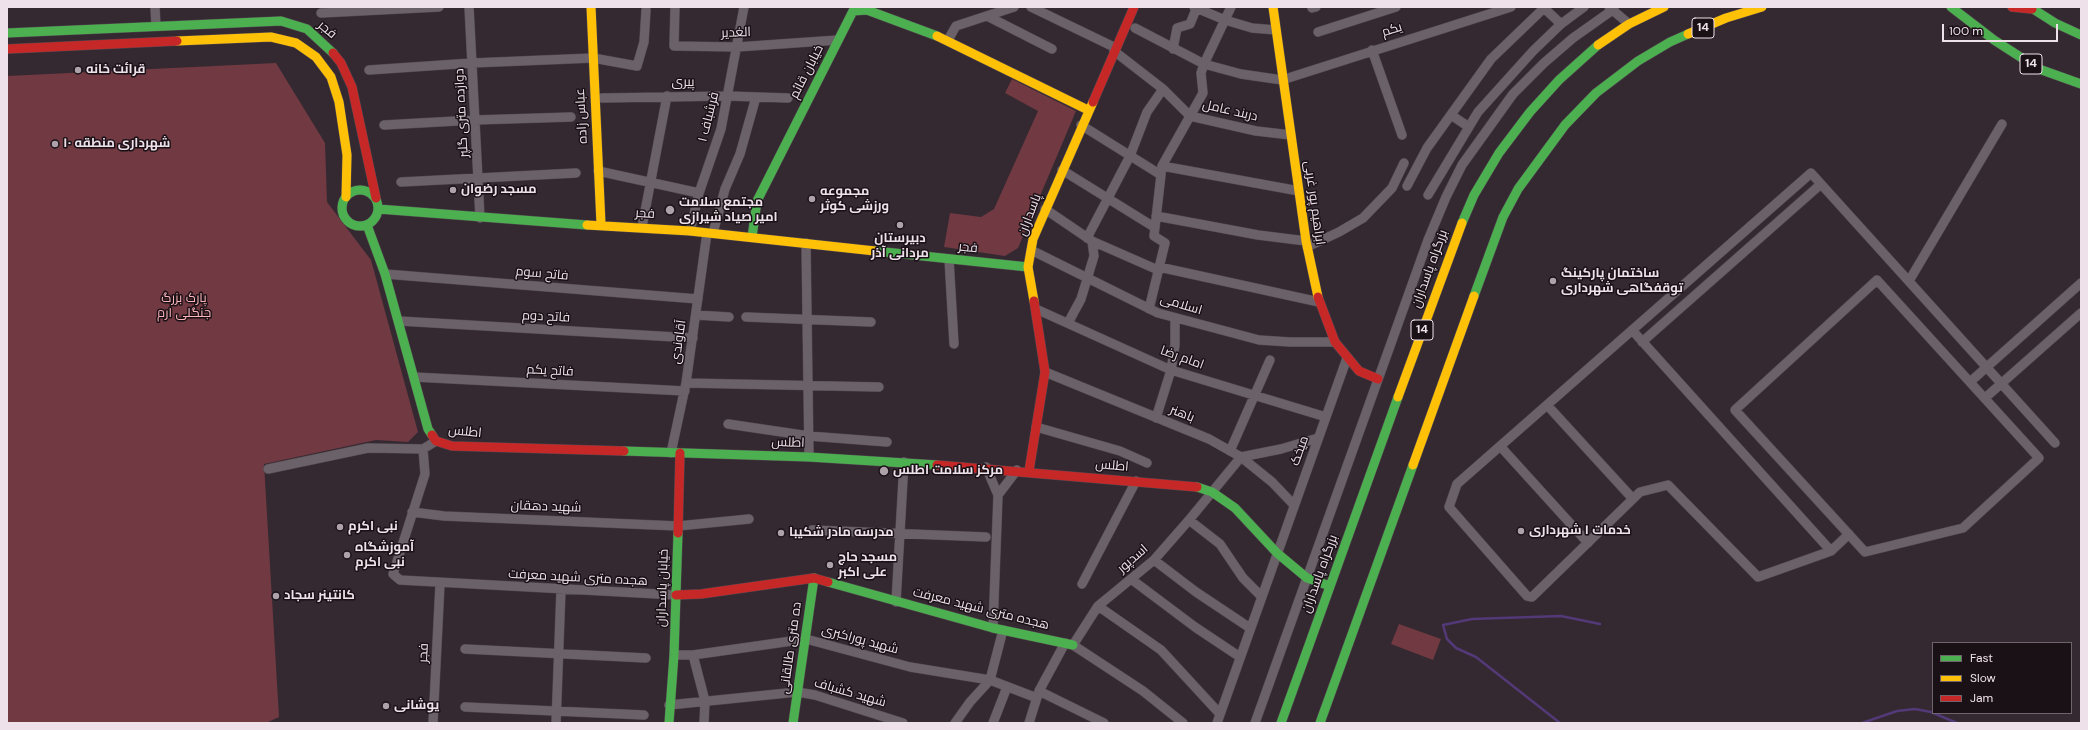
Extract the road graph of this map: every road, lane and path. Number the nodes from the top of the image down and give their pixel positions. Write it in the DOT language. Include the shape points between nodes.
graph roads {
  1 [pos="155,7"];
  2 [pos="439,7"];
  3 [pos="469,7"];
  4 [pos="591,7"];
  5 [pos="675,7"];
  6 [pos="744,7"];
  7 [pos="1014,7"];
  8 [pos="1031,7"];
  9 [pos="1134,7"];
  10 [pos="1196,7"];
  11 [pos="1231,7"];
  12 [pos="1273,7"];
  13 [pos="1396,7"];
  14 [pos="1511,7"];
  15 [pos="1584,7"];
  16 [pos="1652,7"];
  17 [pos="1664,7"];
  18 [pos="1674,7"];
  19 [pos="1762,7"];
  20 [pos="1951,7"];
  21 [pos="1963,7"];
  22 [pos="2012,7"];
  23 [pos="1612,8"];
  24 [pos="2031,8"];
  25 [pos="852,9"];
  26 [pos="646,10"];
  27 [pos="1373,10"];
  28 [pos="321,14"];
  29 [pos="1710,15"];
  30 [pos="988,16"];
  31 [pos="1644,17"];
  32 [pos="1225,20"];
  33 [pos="1561,24"];
  34 [pos="1629,24"];
  35 [pos="156,26"];
  36 [pos="1135,28"];
  37 [pos="1276,30"];
  38 [pos="1318,32"];
  39 [pos="7,33"];
  40 [pos="1986,33"];
  41 [pos="2081,35"];
  42 [pos="838,40"];
  43 [pos="948,40"];
  44 [pos="157,42"];
  45 [pos="737,47"];
  46 [pos="7,49"];
  47 [pos="1115,49"];
  48 [pos="1173,49"];
  49 [pos="1658,49"];
  50 [pos="1052,50"];
  51 [pos="1372,50"];
  52 [pos="593,58"];
  53 [pos="472,63"];
  54 [pos="1204,64"];
  55 [pos="369,70"];
  56 [pos="1282,80"];
  57 [pos="2081,84"];
  58 [pos="1162,89"];
  59 [pos="667,96"];
  60 [pos="728,96"];
  61 [pos="756,96"];
  62 [pos="602,98"];
  63 [pos="788,98"];
  64 [pos="1088,110"];
  65 [pos="1451,115"];
  66 [pos="1190,116"];
  67 [pos="571,117"];
  68 [pos="475,120"];
  69 [pos="2002,124"];
  70 [pos="384,125"];
  71 [pos="1081,125"];
  72 [pos="1469,127"];
  73 [pos="1291,135"];
  74 [pos="1402,135"];
  75 [pos="1130,156"];
  76 [pos="1404,163"];
  77 [pos="1062,170"];
  78 [pos="1161,170"];
  79 [pos="598,171"];
  80 [pos="576,173"];
  81 [pos="479,178"];
  82 [pos="401,182"];
  83 [pos="651,182"];
  84 [pos="1821,184"];
  85 [pos="1407,186"];
  86 [pos="1299,191"];
  87 [pos="699,194"];
  88 [pos="1428,195"];
  89 [pos="346,197"];
  90 [pos="376,198"];
  91 [pos="1108,198"];
  92 [pos="1046,208"];
  93 [pos="378,209"];
  94 [pos="1156,216"];
  95 [pos="480,218"];
  96 [pos="601,224"];
  97 [pos="367,225"];
  98 [pos="642,227"];
  99 [pos="1154,227"];
  100 [pos="690,231"];
  101 [pos="710,233"];
  102 [pos="752,237"];
  103 [pos="1090,239"];
  104 [pos="806,243"];
  105 [pos="1307,244"];
  106 [pos="1031,250"];
  107 [pos="949,259"];
  108 [pos="1028,267"];
  109 [pos="1158,269"];
  110 [pos="385,274"];
  111 [pos="1087,278"];
  112 [pos="1909,281"];
  113 [pos="2081,283"];
  114 [pos="698,299"];
  115 [pos="1319,302"];
  116 [pos="1036,309"];
  117 [pos="1149,309"];
  118 [pos="2081,313"];
  119 [pos="696,315"];
  120 [pos="729,317"];
  121 [pos="746,317"];
  122 [pos="1175,318"];
  123 [pos="807,320"];
  124 [pos="399,321"];
  125 [pos="871,322"];
  126 [pos="1068,323"];
  127 [pos="1632,330"];
  128 [pos="692,338"];
  129 [pos="1335,342"];
  130 [pos="1642,342"];
  131 [pos="954,344"];
  132 [pos="1347,358"];
  133 [pos="1270,360"];
  134 [pos="1987,368"];
  135 [pos="1171,370"];
  136 [pos="1045,372"];
  137 [pos="414,377"];
  138 [pos="1378,379"];
  139 [pos="1970,382"];
  140 [pos="2001,383"];
  141 [pos="808,385"];
  142 [pos="686,387"];
  143 [pos="878,387"];
  144 [pos="1255,395"];
  145 [pos="1985,398"];
  146 [pos="1547,405"];
  147 [pos="1326,417"];
  148 [pos="1156,418"];
  149 [pos="728,424"];
  150 [pos="1036,428"];
  151 [pos="809,436"];
  152 [pos="1318,438"];
  153 [pos="436,441"];
  154 [pos="887,442"];
  155 [pos="2055,443"];
  156 [pos="1500,446"];
  157 [pos="423,449"];
  158 [pos="1230,451"];
  159 [pos="671,453"];
  160 [pos="680,453"];
  161 [pos="1241,456"];
  162 [pos="809,457"];
  163 [pos="904,462"];
  164 [pos="1147,463"];
  165 [pos="986,468"];
  166 [pos="268,469"];
  167 [pos="1017,470"];
  168 [pos="1029,471"];
  169 [pos="1136,481"];
  170 [pos="1212,492"];
  171 [pos="998,495"];
  172 [pos="1633,499"];
  173 [pos="1294,505"];
  174 [pos="412,512"];
  175 [pos="749,519"];
  176 [pos="1189,520"];
  177 [pos="678,526"];
  178 [pos="812,530"];
  179 [pos="900,534"];
  180 [pos="1849,534"];
  181 [pos="986,537"];
  182 [pos="1588,543"];
  183 [pos="1831,551"];
  184 [pos="1277,553"];
  185 [pos="1154,560"];
  186 [pos="814,578"];
  187 [pos="1307,578"];
  188 [pos="1130,579"];
  189 [pos="440,584"];
  190 [pos="1082,584"];
  191 [pos="1330,586"];
  192 [pos="561,590"];
  193 [pos="676,595"];
  194 [pos="1261,596"];
  195 [pos="896,602"];
  196 [pos="1098,606"];
  197 [pos="993,628"];
  198 [pos="1250,628"];
  199 [pos="1003,630"];
  200 [pos="806,639"];
  201 [pos="1069,644"];
  202 [pos="465,648"];
  203 [pos="559,654"];
  204 [pos="674,655"];
  205 [pos="693,656"];
  206 [pos="1240,657"];
  207 [pos="646,658"];
  208 [pos="990,680"];
  209 [pos="1007,687"];
  210 [pos="797,692"];
  211 [pos="1038,695"];
  212 [pos="705,701"];
  213 [pos="669,705"];
  214 [pos="465,707"];
  215 [pos="557,712"];
  216 [pos="1220,714"];
  217 [pos="644,715"];
  218 [pos="433,723"];
  219 [pos="556,723"];
  220 [pos="669,723"];
  221 [pos="704,723"];
  222 [pos="793,723"];
  223 [pos="903,723"];
  224 [pos="956,723"];
  225 [pos="993,723"];
  226 [pos="1029,723"];
  227 [pos="1104,723"];
  228 [pos="1183,723"];
  229 [pos="1217,723"];
  230 [pos="1255,723"];
  231 [pos="1281,723"];
  232 [pos="1320,723"];
  1 -- 35 [label="street"];
  2 -- 28 [label="street"];
  3 -- 53 [label="street, دوازده متری گلپر"];
  4 -- 52 [label="main road, عباس زاده"];
  5 -- 45 [label="street, الغدیر" via="674,46"];
  6 -- 45 [label="street, فرشباف ۱"];
  7 -- 30 [label="street"];
  8 -- 47 [label="street, دربند عامل"];
  9 -- 47 [label="main road, پاسداران"];
  10 -- 32 [label="street"];
  10 -- 48 [label="street" via="1190,24 1178,28"];
  11 -- 32 [label="street"];
  12 -- 37 [label="main road, ابراهیم پور غربی"];
  13 -- 27 [label="street"];
  14 -- 51 [label="street, یکم"];
  15 -- 33 [label="street"];
  16 -- 31 [label="main road"];
  17 -- 31 [label="main road, بزرگراه پاسداران / 14"];
  18 -- 31 [label="main road"];
  19 -- 49 [label="main road, 14" via="1726,18"];
  20 -- 40 [label="main road, 14"];
  21 -- 40 [label="main road"];
  22 -- 24 [label="main road"];
  23 -- 34 [label="street"];
  23 -- 138 [label="street" via="1544,63 1514,94 1462,165 1428,240"];
  24 -- 41 [label="main road"];
  25 -- 42 [label="main road, خیابان قائم"];
  25 -- 43 [label="main road, خیابان قائم" via="867,10"];
  26 -- 52 [label="street" via="644,42 637,66"];
  27 -- 38 [label="street"];
  29 -- 49 [label="main road" via="1689,26"];
  30 -- 43 [label="street" via="956,26"];
  30 -- 50 [label="street"];
  31 -- 34 [label="main road, بزرگراه پاسداران / 14"];
  32 -- 37 [label="street" via="1252,28"];
  32 -- 54 [label="street"];
  33 -- 65 [label="street" via="1544,8 1491,59"];
  33 -- 72 [label="street" via="1504,82 1478,112"];
  34 -- 191 [label="main road, بزرگراه پاسداران / 14" via="1598,44 1559,80 1499,153 1474,195 1454,240"];
  35 -- 39 [label="main road, فجر"];
  35 -- 44 [label="main road"];
  35 -- 90 [label="main road, فجر" via="281,21 306,29 326,44 342,63 352,86"];
  36 -- 48 [label="street"];
  37 -- 56 [label="main road, ابراهیم پور غربی"];
  40 -- 57 [label="main road, 14" via="2039,69"];
  42 -- 45 [label="street, الغدیر"];
  42 -- 102 [label="main road, خیابان قائم" via="757,201"];
  43 -- 64 [label="main road, خیابان قائم"];
  44 -- 46 [label="main road"];
  44 -- 89 [label="main road" via="271,37 296,43 316,57 331,77 339,102 347,155"];
  45 -- 60 [label="street, فرشباف ۱"];
  47 -- 58 [label="street, دربند عامل"];
  47 -- 64 [label="main road, پاسداران"];
  48 -- 54 [label="street"];
  49 -- 232 [label="main road, 14" via="1596,92 1565,125 1537,161 1503,217"];
  51 -- 56 [label="street, یکم"];
  51 -- 74 [label="street"];
  52 -- 53 [label="street"];
  52 -- 79 [label="main road, عباس زاده"];
  53 -- 55 [label="street"];
  53 -- 68 [label="street, دوازده متری گلپر"];
  54 -- 56 [label="street" via="1241,74"];
  54 -- 66 [label="street" via="1203,94"];
  56 -- 73 [label="main road, ابراهیم پور غربی"];
  58 -- 66 [label="street, دربند عامل"];
  58 -- 75 [label="street" via="1147,112"];
  59 -- 60 [label="street, پیری"];
  59 -- 62 [label="street, پیری"];
  59 -- 83 [label="street"];
  60 -- 61 [label="street, پیری"];
  60 -- 87 [label="street, فرشباف ۱" via="721,128"];
  61 -- 63 [label="street, پیری"];
  61 -- 101 [label="street, آقاوندی" via="740,154"];
  64 -- 71 [label="main road, پاسداران"];
  65 -- 72 [label="street"];
  65 -- 85 [label="street" via="1427,148"];
  66 -- 73 [label="street, دربند عامل" via="1256,131"];
  66 -- 78 [label="street"];
  67 -- 68 [label="street"];
  68 -- 70 [label="street"];
  68 -- 81 [label="street, دوازده متری گلپر"];
  69 -- 112 [label="street"];
  71 -- 75 [label="street"];
  71 -- 77 [label="main road, پاسداران"];
  72 -- 88 [label="street"];
  73 -- 86 [label="main road, ابراهیم پور غربی"];
  75 -- 78 [label="street"];
  75 -- 91 [label="street"];
  76 -- 105 [label="street" via="1392,188 1363,218 1339,232"];
  77 -- 91 [label="street"];
  77 -- 92 [label="main road, پاسداران"];
  78 -- 86 [label="street"];
  78 -- 94 [label="street"];
  79 -- 83 [label="street"];
  79 -- 96 [label="main road, عباس زاده"];
  80 -- 81 [label="street"];
  81 -- 82 [label="street"];
  81 -- 95 [label="street, دوازده متری گلپر"];
  83 -- 87 [label="street"];
  83 -- 98 [label="street"];
  84 -- 112 [label="street"];
  84 -- 127 [label="street" via="1811,173"];
  84 -- 130 [label="street"];
  86 -- 105 [label="main road, ابراهیم پور غربی"];
  87 -- 100 [label="street, فرشباف ۱"];
  89 -- 90 [label="main road" via="361,190"];
  89 -- 97 [label="main road" via="342,208 346,219 355,226"];
  90 -- 93 [label="main road"];
  91 -- 99 [label="street"];
  91 -- 103 [label="street"];
  92 -- 103 [label="street"];
  92 -- 106 [label="main road, پاسداران"];
  93 -- 95 [label="main road, فجر"];
  93 -- 97 [label="main road" via="375,218"];
  94 -- 99 [label="street"];
  94 -- 105 [label="street"];
  95 -- 96 [label="main road, فجر"];
  96 -- 98 [label="main road, فجر"];
  97 -- 110 [label="main road, اطلس"];
  98 -- 100 [label="main road, فجر"];
  99 -- 109 [label="street" via="1154,236 1165,243"];
  100 -- 101 [label="main road, فجر"];
  101 -- 102 [label="main road, فجر"];
  101 -- 114 [label="street, آقاوندی"];
  102 -- 104 [label="main road, فجر"];
  103 -- 109 [label="street"];
  103 -- 111 [label="street" via="1094,256"];
  104 -- 107 [label="main road, فجر"];
  104 -- 123 [label="street"];
  105 -- 115 [label="main road, ابراهیم پور غربی"];
  106 -- 108 [label="main road, پاسداران"];
  106 -- 111 [label="street, اسلامی"];
  107 -- 108 [label="main road, فجر"];
  107 -- 131 [label="street"];
  108 -- 116 [label="main road, پاسداران"];
  109 -- 115 [label="street"];
  109 -- 117 [label="street"];
  110 -- 114 [label="street, فاتح سوم"];
  110 -- 124 [label="main road, اطلس"];
  111 -- 117 [label="street, اسلامی"];
  111 -- 126 [label="street" via="1081,299"];
  112 -- 134 [label="street"];
  113 -- 134 [label="street"];
  114 -- 119 [label="street, آقاوندی"];
  115 -- 129 [label="main road, ابراهیم پور غربی"];
  116 -- 126 [label="street, امام رضا"];
  116 -- 136 [label="main road, پاسداران"];
  117 -- 122 [label="street, اسلامی"];
  118 -- 140 [label="street"];
  119 -- 120 [label="street"];
  119 -- 128 [label="street, آقاوندی"];
  121 -- 123 [label="street"];
  122 -- 129 [label="street, اسلامی" via="1259,340"];
  122 -- 135 [label="street" via="1175,345"];
  123 -- 125 [label="street"];
  123 -- 141 [label="street"];
  124 -- 128 [label="street, فاتح دوم"];
  124 -- 137 [label="main road, اطلس"];
  126 -- 135 [label="street, امام رضا"];
  127 -- 130 [label="street"];
  127 -- 146 [label="street"];
  128 -- 142 [label="street, آقاوندی"];
  129 -- 132 [label="main road, ابراهیم پور غربی"];
  130 -- 183 [label="street"];
  132 -- 138 [label="main road, ابراهیم پور غربی" via="1359,371"];
  132 -- 147 [label="street, میخک"];
  133 -- 144 [label="street"];
  134 -- 139 [label="street"];
  134 -- 140 [label="street"];
  135 -- 144 [label="street, امام رضا"];
  135 -- 148 [label="street"];
  136 -- 148 [label="street, باهنر"];
  136 -- 150 [label="main road, پاسداران"];
  137 -- 142 [label="street, فاتح یکم"];
  137 -- 153 [label="main road, اطلس" via="428,429"];
  138 -- 187 [label="street"];
  139 -- 145 [label="street"];
  139 -- 180 [label="street" via="1877,280 1735,410"];
  140 -- 145 [label="street"];
  140 -- 155 [label="street"];
  141 -- 142 [label="street"];
  141 -- 143 [label="street"];
  141 -- 151 [label="street"];
  142 -- 159 [label="street, آقاوندی"];
  144 -- 147 [label="street, امام رضا"];
  144 -- 158 [label="street"];
  145 -- 180 [label="street" via="2040,458 1963,528 1865,552"];
  146 -- 156 [label="street"];
  146 -- 172 [label="street"];
  147 -- 152 [label="street, میخک"];
  148 -- 158 [label="street, باهنر" via="1209,439"];
  149 -- 151 [label="street"];
  150 -- 164 [label="street" via="1120,451"];
  150 -- 168 [label="main road, پاسداران"];
  151 -- 154 [label="street"];
  151 -- 162 [label="street"];
  152 -- 161 [label="street" via="1281,449"];
  152 -- 173 [label="street, میخک"];
  153 -- 157 [label="street"];
  153 -- 159 [label="main road, اطلس" via="452,446"];
  156 -- 182 [label="street"];
  156 -- 182 [label="street" via="1457,484 1449,507 1527,596 1532,596"];
  157 -- 166 [label="street" via="368,448"];
  157 -- 174 [label="street" via="425,474"];
  158 -- 161 [label="street, باهنر"];
  159 -- 160 [label="main road, اطلس"];
  160 -- 162 [label="main road, اطلس"];
  160 -- 177 [label="main road, خیابان پاسداران"];
  161 -- 170 [label="street, اسدپور"];
  161 -- 173 [label="street, باهنر"];
  162 -- 163 [label="main road, اطلس"];
  163 -- 165 [label="main road, اطلس"];
  163 -- 179 [label="street"];
  165 -- 167 [label="main road, اطلس"];
  165 -- 171 [label="street"];
  167 -- 168 [label="main road, اطلس"];
  167 -- 171 [label="street"];
  168 -- 169 [label="main road, اطلس"];
  169 -- 170 [label="main road, اطلس" via="1195,486"];
  169 -- 190 [label="street"];
  170 -- 176 [label="street, اسدپور"];
  170 -- 184 [label="main road, اطلس" via="1235,508"];
  171 -- 197 [label="street"];
  172 -- 182 [label="street"];
  172 -- 183 [label="street" via="1640,492 1668,485 1758,578"];
  173 -- 184 [label="street, میخک"];
  174 -- 177 [label="street, شهید دهقان" via="452,517"];
  174 -- 189 [label="street, هجده متری شهید معرفت" via="393,574 400,580"];
  175 -- 177 [label="street, شهید دهقان"];
  176 -- 185 [label="street, اسدپور"];
  176 -- 194 [label="street" via="1220,544 1243,578"];
  177 -- 193 [label="main road, خیابان پاسداران"];
  178 -- 179 [label="street"];
  179 -- 181 [label="street"];
  179 -- 195 [label="street"];
  180 -- 183 [label="street"];
  184 -- 187 [label="main road, اطلس"];
  184 -- 194 [label="street, میخک"];
  185 -- 188 [label="street, اسدپور"];
  185 -- 198 [label="street"];
  186 -- 193 [label="main road, هجده متری شهید معرفت"];
  186 -- 195 [label="main road, هجده متری شهید معرفت"];
  186 -- 200 [label="main road, ده متری طالقانی"];
  187 -- 191 [label="main road, اطلس"];
  187 -- 230 [label="street"];
  188 -- 196 [label="street, اسدپور"];
  188 -- 206 [label="street"];
  189 -- 192 [label="street, هجده متری شهید معرفت"];
  189 -- 218 [label="street, فجر"];
  191 -- 231 [label="main road, بزرگراه پاسداران / 14"];
  192 -- 193 [label="street, هجده متری شهید معرفت"];
  192 -- 203 [label="street"];
  193 -- 204 [label="main road, خیابان پاسداران"];
  194 -- 198 [label="street, میخک"];
  195 -- 197 [label="main road, هجده متری شهید معرفت"];
  196 -- 201 [label="street, اسدپور"];
  196 -- 216 [label="street" via="1161,650"];
  197 -- 199 [label="main road, هجده متری شهید معرفت"];
  198 -- 206 [label="street, میخک"];
  199 -- 201 [label="main road, هجده متری شهید معرفت"];
  199 -- 208 [label="street"];
  200 -- 205 [label="street, شهید پوراکبری"];
  200 -- 208 [label="street, شهید پوراکبری" via="910,667"];
  200 -- 210 [label="main road, ده متری طالقانی"];
  201 -- 211 [label="street, اسدپور"];
  201 -- 228 [label="street, هجده متری شهید معرفت" via="1143,691"];
  202 -- 203 [label="street"];
  203 -- 207 [label="street"];
  203 -- 215 [label="street"];
  204 -- 205 [label="street, شهید پوراکبری"];
  204 -- 213 [label="main road, خیابان پاسداران"];
  205 -- 212 [label="street"];
  206 -- 216 [label="street, میخک"];
  208 -- 209 [label="street, شهید پوراکبری"];
  208 -- 224 [label="street" via="970,702"];
  209 -- 211 [label="street, شهید پوراکبری"];
  209 -- 225 [label="street"];
  210 -- 212 [label="street, شهید کشباف"];
  210 -- 222 [label="main road, ده متری طالقانی"];
  210 -- 223 [label="street, شهید کشباف" via="815,695"];
  211 -- 226 [label="street, اسدپور"];
  211 -- 227 [label="street, شهید پوراکبری"];
  212 -- 213 [label="street, شهید کشباف"];
  212 -- 221 [label="street"];
  213 -- 220 [label="main road, خیابان پاسداران"];
  214 -- 215 [label="street"];
  215 -- 217 [label="street"];
  215 -- 219 [label="street"];
  216 -- 229 [label="street, میخک"];
}
